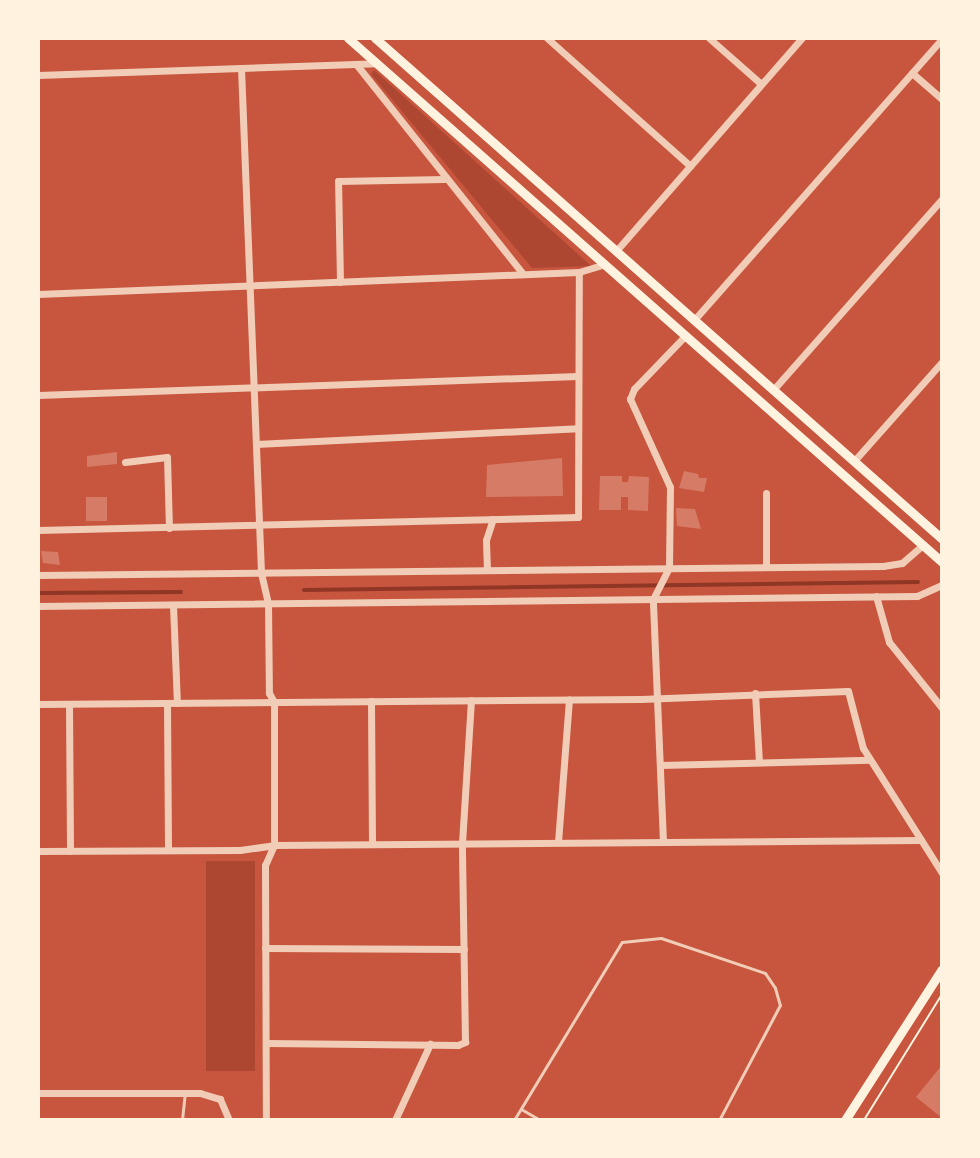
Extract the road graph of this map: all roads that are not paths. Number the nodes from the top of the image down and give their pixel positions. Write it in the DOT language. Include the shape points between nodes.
graph roads {
  1 [pos="348,38"];
  2 [pos="375,38"];
  3 [pos="547,38"];
  4 [pos="709,38"];
  5 [pos="802,38"];
  6 [pos="942,39"];
  7 [pos="377,63"];
  8 [pos="356,64"];
  9 [pos="241,68"];
  10 [pos="912,73"];
  11 [pos="38,75"];
  12 [pos="761,84"];
  13 [pos="942,99"];
  14 [pos="690,166"];
  15 [pos="444,179"];
  16 [pos="942,199"];
  17 [pos="616,251"];
  18 [pos="602,265"];
  19 [pos="579,272"];
  20 [pos="523,274"];
  21 [pos="340,282"];
  22 [pos="250,285"];
  23 [pos="38,294"];
  24 [pos="694,320"];
  25 [pos="685,336"];
  26 [pos="942,362"];
  27 [pos="578,376"];
  28 [pos="254,387"];
  29 [pos="773,390"];
  30 [pos="38,395"];
  31 [pos="578,428"];
  32 [pos="256,444"];
  33 [pos="854,461"];
  34 [pos="125,462"];
  35 [pos="766,493"];
  36 [pos="493,519"];
  37 [pos="942,523"];
  38 [pos="259,526"];
  39 [pos="169,528"];
  40 [pos="38,530"];
  41 [pos="938,535"];
  42 [pos="923,545"];
  43 [pos="942,562"];
  44 [pos="766,567"];
  45 [pos="669,568"];
  46 [pos="487,570"];
  47 [pos="261,573"];
  48 [pos="38,575"];
  49 [pos="942,585"];
  50 [pos="876,596"];
  51 [pos="653,599"];
  52 [pos="268,603"];
  53 [pos="173,605"];
  54 [pos="38,606"];
  55 [pos="755,693"];
  56 [pos="657,696"];
  57 [pos="569,699"];
  58 [pos="471,700"];
  59 [pos="371,701"];
  60 [pos="274,702"];
  61 [pos="167,703"];
  62 [pos="177,703"];
  63 [pos="38,704"];
  64 [pos="69,704"];
  65 [pos="942,708"];
  66 [pos="870,760"];
  67 [pos="759,762"];
  68 [pos="660,765"];
  69 [pos="921,840"];
  70 [pos="558,842"];
  71 [pos="663,842"];
  72 [pos="462,843"];
  73 [pos="372,844"];
  74 [pos="274,845"];
  75 [pos="168,850"];
  76 [pos="38,851"];
  77 [pos="70,851"];
  78 [pos="942,873"];
  79 [pos="265,948"];
  80 [pos="464,949"];
  81 [pos="942,969"];
  82 [pos="266,1043"];
  83 [pos="430,1044"];
  84 [pos="38,1093"];
  85 [pos="185,1093"];
  86 [pos="521,1109"];
  87 [pos="182,1120"];
  88 [pos="229,1120"];
  89 [pos="266,1120"];
  90 [pos="395,1120"];
  91 [pos="514,1120"];
  92 [pos="540,1120"];
  93 [pos="719,1120"];
  94 [pos="845,1120"];
  1 -- 7 [label="main road"];
  2 -- 17 [label="main road"];
  3 -- 14 [label="street"];
  4 -- 12 [label="street"];
  5 -- 12 [label="street"];
  6 -- 10 [label="street"];
  7 -- 8 [label="street"];
  7 -- 18 [label="main road"];
  8 -- 9 [label="street"];
  8 -- 15 [label="street"];
  9 -- 11 [label="street"];
  9 -- 22 [label="street"];
  10 -- 13 [label="street"];
  10 -- 24 [label="street"];
  12 -- 14 [label="street"];
  14 -- 17 [label="street"];
  15 -- 20 [label="street"];
  15 -- 21 [label="street" via="338,181"];
  16 -- 29 [label="street"];
  17 -- 18 [label="main road"];
  17 -- 24 [label="main road"];
  18 -- 19 [label="street"];
  18 -- 25 [label="main road"];
  19 -- 20 [label="street"];
  19 -- 27 [label="street"];
  20 -- 21 [label="street"];
  21 -- 22 [label="street"];
  22 -- 23 [label="street"];
  22 -- 28 [label="street"];
  24 -- 29 [label="main road"];
  25 -- 42 [label="main road"];
  25 -- 45 [label="street" via="630,399 668,480"];
  26 -- 33 [label="street"];
  27 -- 28 [label="street"];
  27 -- 31 [label="street"];
  28 -- 30 [label="street"];
  28 -- 32 [label="street"];
  29 -- 33 [label="main road"];
  31 -- 32 [label="street"];
  31 -- 36 [label="street" via="578,517"];
  32 -- 38 [label="street"];
  33 -- 41 [label="main road"];
  34 -- 39 [label="street" via="167,457"];
  35 -- 44 [label="street"];
  36 -- 38 [label="street"];
  36 -- 46 [label="street" via="486,540"];
  37 -- 41 [label="street"];
  38 -- 39 [label="street"];
  38 -- 47 [label="street"];
  39 -- 40 [label="street"];
  41 -- 42 [label="main road"];
  42 -- 43 [label="main road"];
  42 -- 44 [label="street" via="892,565"];
  44 -- 45 [label="street"];
  45 -- 46 [label="street"];
  45 -- 51 [label="street"];
  46 -- 47 [label="street"];
  47 -- 48 [label="street"];
  47 -- 52 [label="street"];
  49 -- 50 [label="street" via="924,595"];
  50 -- 51 [label="street"];
  50 -- 65 [label="street" via="889,642"];
  51 -- 52 [label="street"];
  51 -- 56 [label="street"];
  52 -- 53 [label="street"];
  52 -- 60 [label="street" via="269,693"];
  53 -- 54 [label="street"];
  53 -- 62 [label="street"];
  55 -- 56 [label="street"];
  55 -- 66 [label="street" via="848,691 858,738"];
  55 -- 67 [label="street"];
  56 -- 57 [label="street"];
  56 -- 68 [label="street"];
  57 -- 58 [label="street"];
  57 -- 70 [label="street"];
  58 -- 59 [label="street"];
  58 -- 72 [label="street"];
  59 -- 60 [label="street"];
  59 -- 73 [label="street"];
  60 -- 62 [label="street"];
  60 -- 74 [label="street"];
  61 -- 62 [label="street"];
  61 -- 64 [label="street"];
  61 -- 75 [label="street"];
  63 -- 64 [label="street"];
  64 -- 77 [label="street"];
  66 -- 67 [label="street"];
  66 -- 69 [label="street"];
  67 -- 68 [label="street"];
  68 -- 71 [label="street"];
  69 -- 71 [label="street"];
  69 -- 78 [label="street"];
  70 -- 71 [label="street"];
  70 -- 72 [label="street"];
  72 -- 73 [label="street"];
  72 -- 80 [label="street"];
  73 -- 74 [label="street"];
  74 -- 75 [label="street"];
  74 -- 79 [label="street" via="265,865"];
  75 -- 77 [label="street"];
  76 -- 77 [label="street"];
  79 -- 80 [label="street"];
  79 -- 82 [label="street"];
  80 -- 83 [label="street" via="463,1044"];
  81 -- 94 [label="main road"];
  82 -- 83 [label="street"];
  82 -- 89 [label="street"];
  83 -- 90 [label="street"];
  84 -- 85 [label="street"];
  85 -- 87 [label="lane"];
  85 -- 88 [label="street" via="220,1099"];
  86 -- 91 [label="lane"];
  86 -- 92 [label="lane"];
  86 -- 93 [label="lane" via="622,942 661,938 765,973 775,988 780,1005"];
}
